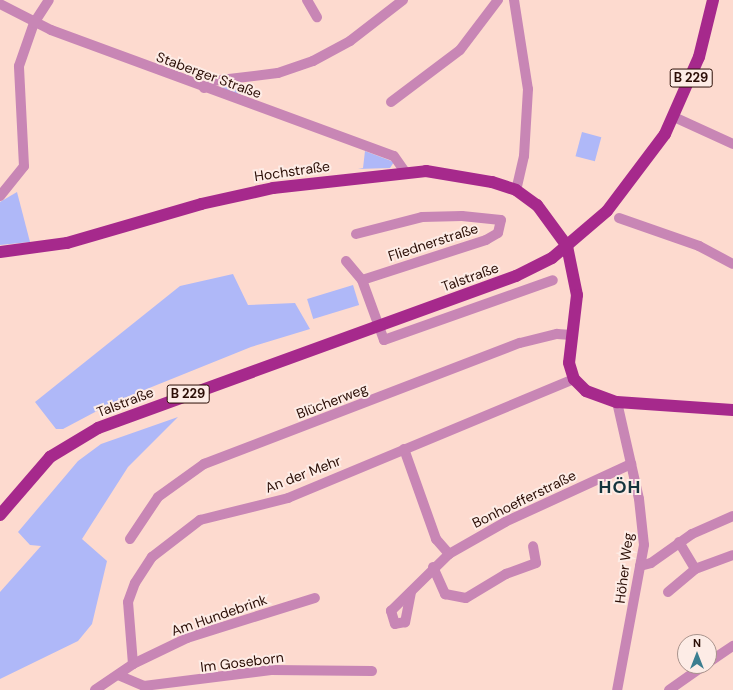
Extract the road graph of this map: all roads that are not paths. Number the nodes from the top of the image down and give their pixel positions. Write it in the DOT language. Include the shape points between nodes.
graph roads {
  1 [pos="49,0"];
  2 [pos="306,0"];
  3 [pos="404,0"];
  4 [pos="498,0"];
  5 [pos="514,0"];
  6 [pos="713,0"];
  7 [pos="0,4"];
  8 [pos="317,17"];
  9 [pos="34,23"];
  10 [pos="204,88"];
  11 [pos="391,102"];
  12 [pos="674,117"];
  13 [pos="733,144"];
  14 [pos="404,172"];
  15 [pos="516,190"];
  16 [pos="0,196"];
  17 [pos="619,218"];
  18 [pos="356,234"];
  19 [pos="567,246"];
  20 [pos="0,252"];
  21 [pos="346,261"];
  22 [pos="733,264"];
  23 [pos="362,280"];
  24 [pos="553,280"];
  25 [pos="378,327"];
  26 [pos="572,335"];
  27 [pos="574,379"];
  28 [pos="617,402"];
  29 [pos="733,410"];
  30 [pos="404,449"];
  31 [pos="631,464"];
  32 [pos="0,515"];
  33 [pos="733,516"];
  34 [pos="130,539"];
  35 [pos="679,542"];
  36 [pos="533,546"];
  37 [pos="449,554"];
  38 [pos="733,555"];
  39 [pos="640,566"];
  40 [pos="433,567"];
  41 [pos="695,569"];
  42 [pos="411,592"];
  43 [pos="668,592"];
  44 [pos="316,598"];
  45 [pos="733,646"];
  46 [pos="717,657"];
  47 [pos="133,664"];
  48 [pos="372,670"];
  49 [pos="692,674"];
  50 [pos="118,675"];
  51 [pos="95,690"];
  52 [pos="617,690"];
  53 [pos="669,690"];
  1 -- 9 [label="street"];
  2 -- 8 [label="street"];
  3 -- 10 [label="street" via="350,40 313,61 278,73 212,81"];
  4 -- 11 [label="street" via="460,50"];
  5 -- 15 [label="street" via="528,89 524,156"];
  6 -- 12 [label="main road, B 229" via="699,57"];
  7 -- 9 [label="street, Staberger Straße"];
  9 -- 10 [label="street, Staberger Straße"];
  9 -- 16 [label="street" via="19,66 24,166"];
  10 -- 14 [label="street, Staberger Straße" via="394,156"];
  12 -- 13 [label="street"];
  12 -- 19 [label="main road, B 229" via="617,200"];
  14 -- 15 [label="main road, Hochstraße" via="462,176"];
  14 -- 20 [label="main road, Hochstraße" via="258,191 67,243"];
  15 -- 19 [label="main road, Hochstraße" via="549,219"];
  17 -- 22 [label="street" via="699,246"];
  18 -- 23 [label="street, Fliednerstraße" via="422,217 462,216 501,220 498,233 486,240"];
  19 -- 25 [label="main road, Talstraße / B 229" via="547,261 516,276"];
  19 -- 26 [label="main road" via="577,295"];
  21 -- 23 [label="street"];
  23 -- 25 [label="street"];
  24 -- 25 [label="street" via="384,340"];
  25 -- 32 [label="main road, Talstraße / B 229" via="98,428 50,457"];
  26 -- 27 [label="main road" via="569,363"];
  26 -- 34 [label="street, Blücherweg" via="542,336 513,346 204,464 158,497"];
  27 -- 28 [label="main road" via="594,396"];
  27 -- 30 [label="street, An der Mehr" via="529,400"];
  28 -- 29 [label="main road"];
  28 -- 31 [label="street, Höher Weg"];
  30 -- 37 [label="street" via="436,539"];
  30 -- 47 [label="street, An der Mehr" via="288,498 200,520 172,539 152,557 131,593 129,618 134,644"];
  31 -- 37 [label="street, Bonhoefferstraße" via="505,522"];
  31 -- 39 [label="street, Höher Weg" via="643,523"];
  33 -- 35 [label="street"];
  35 -- 39 [label="street" via="651,563"];
  35 -- 41 [label="street"];
  36 -- 40 [label="street" via="536,563 506,574 466,598 445,594"];
  37 -- 40 [label="street, Bonhoefferstraße"];
  38 -- 41 [label="street"];
  39 -- 52 [label="street, Höher Weg"];
  40 -- 42 [label="street, Bonhoefferstraße"];
  41 -- 43 [label="street"];
  44 -- 47 [label="street, Am Hundebrink" via="187,638"];
  45 -- 46 [label="street"];
  47 -- 50 [label="street, Am Hundebrink"];
  48 -- 50 [label="street, Im Goseborn" via="271,670 144,686"];
  49 -- 53 [label="street"];
  50 -- 51 [label="street, Am Hundebrink"];
}
